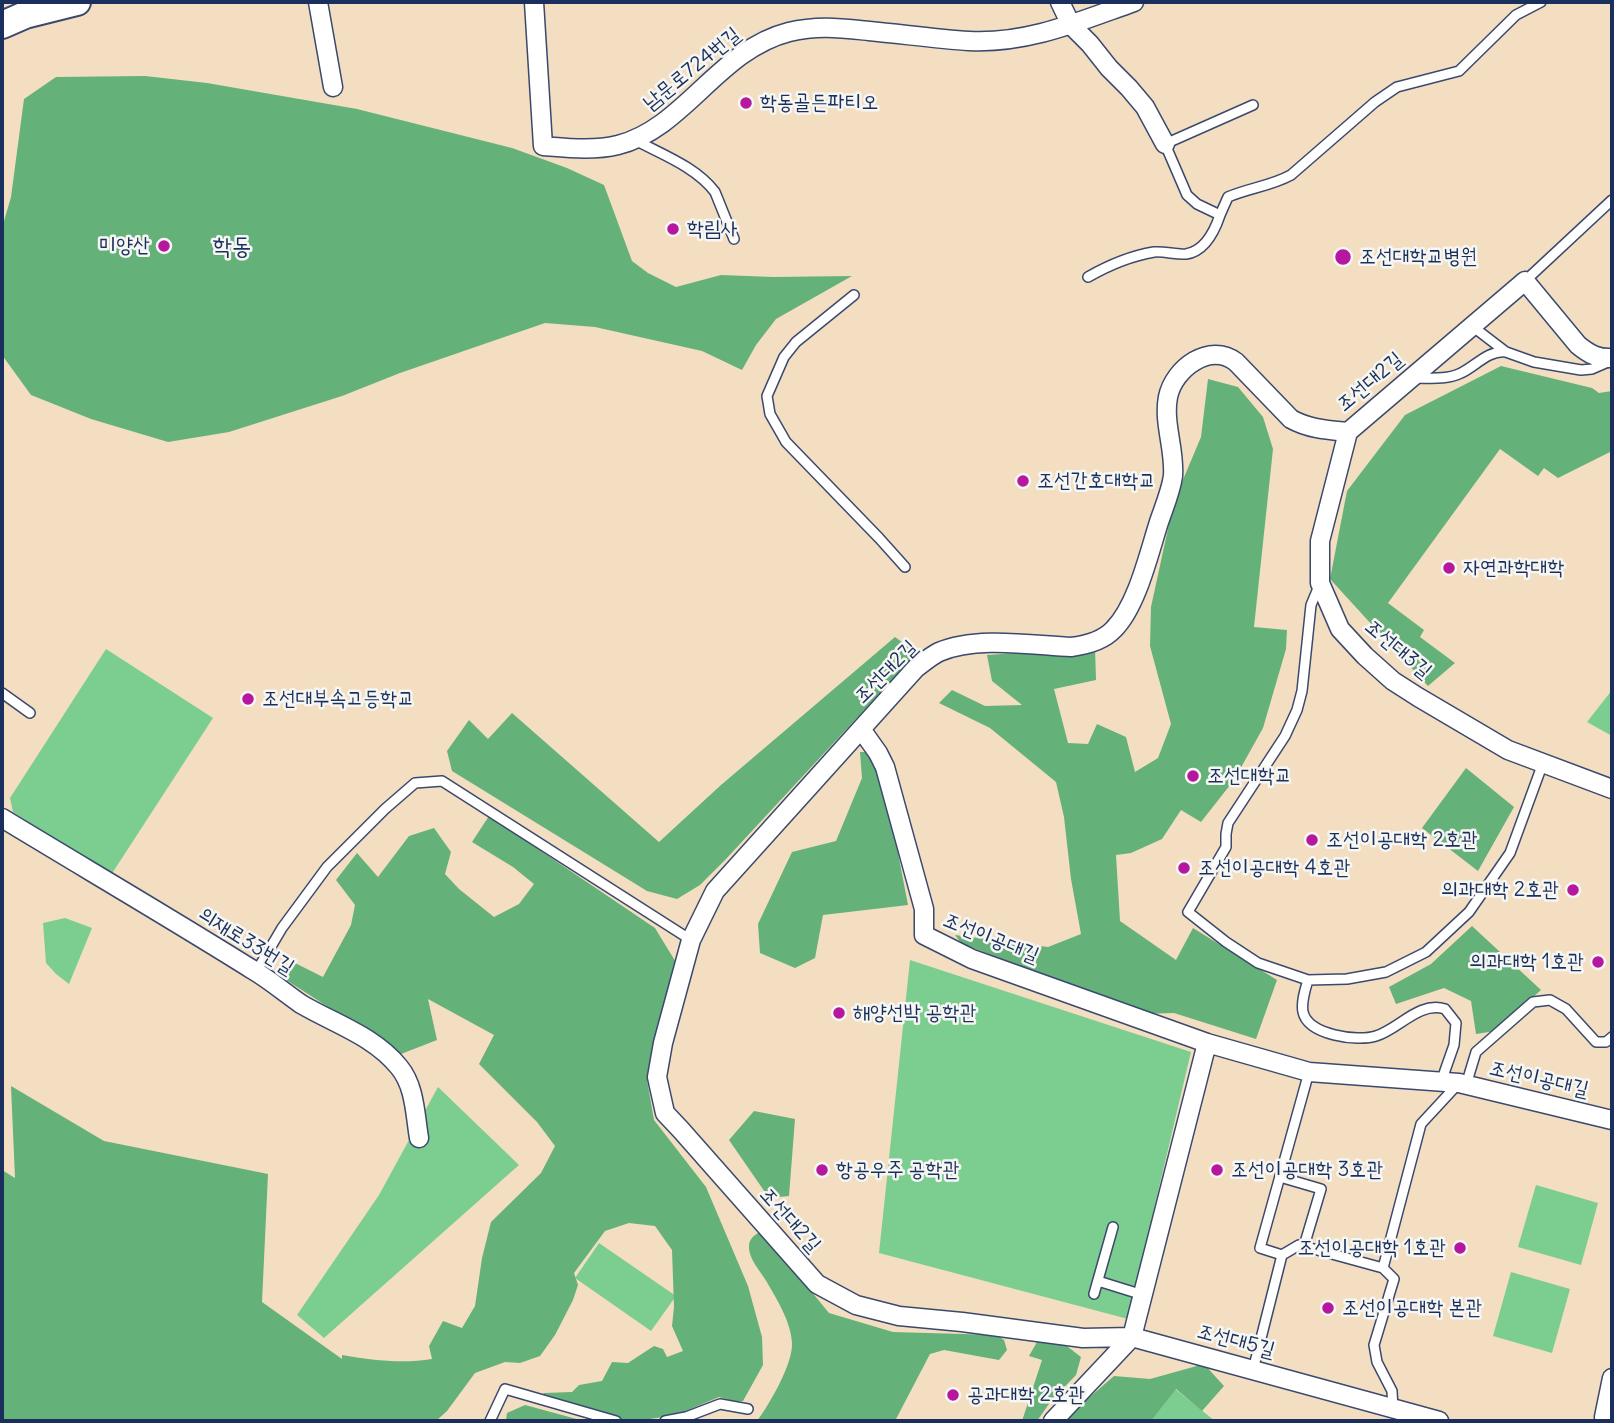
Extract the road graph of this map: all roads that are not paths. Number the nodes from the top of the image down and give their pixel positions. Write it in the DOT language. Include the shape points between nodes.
graph roads {
  1 [pos="77,2"];
  2 [pos="318,2"];
  3 [pos="534,2"];
  4 [pos="1059,2"];
  5 [pos="1134,2"];
  6 [pos="1541,2"];
  7 [pos="2,25"];
  8 [pos="1071,25"];
  9 [pos="333,87"];
  10 [pos="1253,105"];
  11 [pos="634,139"];
  12 [pos="1165,144"];
  13 [pos="1612,200"];
  14 [pos="1220,215"];
  15 [pos="734,239"];
  16 [pos="1088,277"];
  17 [pos="1525,281"];
  18 [pos="854,295"];
  19 [pos="1472,326"];
  20 [pos="1506,352"];
  21 [pos="1612,359"];
  22 [pos="1410,378"];
  23 [pos="1348,432"];
  24 [pos="905,567"];
  25 [pos="1320,583"];
  26 [pos="2,693"];
  27 [pos="30,713"];
  28 [pos="861,729"];
  29 [pos="1543,763"];
  30 [pos="1612,789"];
  31 [pos="2,818"];
  32 [pos="691,940"];
  33 [pos="256,972"];
  34 [pos="1308,980"];
  35 [pos="1612,1037"];
  36 [pos="1207,1042"];
  37 [pos="1309,1072"];
  38 [pos="1441,1082"];
  39 [pos="1463,1084"];
  40 [pos="1612,1120"];
  41 [pos="419,1138"];
  42 [pos="1280,1177"];
  43 [pos="1113,1227"];
  44 [pos="1304,1246"];
  45 [pos="1282,1255"];
  46 [pos="1383,1268"];
  47 [pos="1098,1281"];
  48 [pos="1094,1294"];
  49 [pos="1143,1295"];
  50 [pos="1132,1336"];
  51 [pos="1253,1370"];
  52 [pos="1612,1378"];
  53 [pos="748,1409"];
  54 [pos="1393,1409"];
  55 [pos="1604,1420"];
  56 [pos="490,1421"];
  57 [pos="616,1421"];
  58 [pos="665,1421"];
  59 [pos="1053,1421"];
  60 [pos="1439,1421"];
  1 -- 7 [label="main road"];
  2 -- 9 [label="street"];
  3 -- 11 [label="street, 남문로724번길" via="543,146 601,148"];
  4 -- 8 [label="street"];
  5 -- 8 [label="street, 남문로724번길"];
  6 -- 14 [label="lane" via="1516,15 1459,71 1397,87 1292,175 1228,197"];
  8 -- 11 [label="street, 남문로724번길" via="1001,41 827,26 789,32 742,54 662,123"];
  8 -- 12 [label="street" via="1136,95"];
  10 -- 12 [label="lane"];
  11 -- 15 [label="lane" via="711,186"];
  12 -- 14 [label="lane" via="1187,195"];
  13 -- 17 [label="lane"];
  14 -- 16 [label="lane" via="1213,234 1195,251 1132,257"];
  17 -- 19 [label="street, 조선대2길"];
  17 -- 21 [label="street" via="1578,345"];
  18 -- 24 [label="lane" via="784,357 767,396 770,414 786,442"];
  19 -- 20 [label="lane"];
  19 -- 22 [label="street, 조선대2길"];
  20 -- 21 [label="lane" via="1581,370"];
  20 -- 22 [label="lane" via="1495,352 1454,376"];
  22 -- 23 [label="street, 조선대2길"];
  23 -- 25 [label="street, 조선대3길" via="1320,541"];
  23 -- 28 [label="street, 조선대2길" via="1321,430 1291,419 1229,356 1209,355 1192,362 1168,393 1173,477 1135,594 1115,628 1071,647 983,643 938,653 916,668"];
  25 -- 29 [label="street, 조선대3길" via="1340,629 1393,681 1508,750"];
  25 -- 34 [label="lane" via="1311,605 1302,691 1292,723 1228,823 1226,847 1188,912 1258,962"];
  26 -- 27 [label="lane"];
  28 -- 32 [label="street, 조선대2길" via="715,891"];
  28 -- 36 [label="street, 조선이공대길" via="885,767 924,909 924,935 972,959"];
  29 -- 30 [label="street, 조선대3길"];
  29 -- 34 [label="lane" via="1510,853 1469,912 1426,952 1366,977"];
  31 -- 33 [label="street, 의재로33번길"];
  32 -- 33 [label="lane" via="442,781 415,783 327,867"];
  32 -- 50 [label="street, 조선대2길" via="657,1077 665,1113 817,1283 856,1305 899,1316 1083,1338"];
  33 -- 41 [label="street, 의재로33번길" via="386,1053 411,1089"];
  34 -- 38 [label="lane" via="1303,997 1307,1023 1333,1034 1376,1036 1422,1010 1445,1009 1456,1023"];
  35 -- 39 [label="lane" via="1596,1042 1566,1009 1550,1000 1534,1002 1476,1052"];
  36 -- 37 [label="street, 조선이공대길"];
  36 -- 49 [label="street"];
  37 -- 38 [label="street, 조선이공대길"];
  37 -- 42 [label="lane"];
  38 -- 39 [label="street, 조선이공대길"];
  39 -- 40 [label="street, 조선이공대길"];
  39 -- 46 [label="lane" via="1420,1124"];
  42 -- 44 [label="lane" via="1321,1189"];
  42 -- 45 [label="lane" via="1260,1248"];
  43 -- 47 [label="lane"];
  44 -- 45 [label="lane"];
  44 -- 46 [label="lane"];
  45 -- 51 [label="lane"];
  46 -- 54 [label="lane" via="1394,1279 1374,1345 1392,1391"];
  47 -- 48 [label="lane"];
  47 -- 49 [label="lane"];
  49 -- 50 [label="street"];
  50 -- 51 [label="street, 조선대5길"];
  50 -- 59 [label="street"];
  51 -- 54 [label="street, 조선대5길"];
  52 -- 55 [label="street"];
  53 -- 58 [label="lane" via="720,1404"];
  54 -- 60 [label="street, 조선대5길"];
  56 -- 57 [label="lane" via="505,1389"];
}
